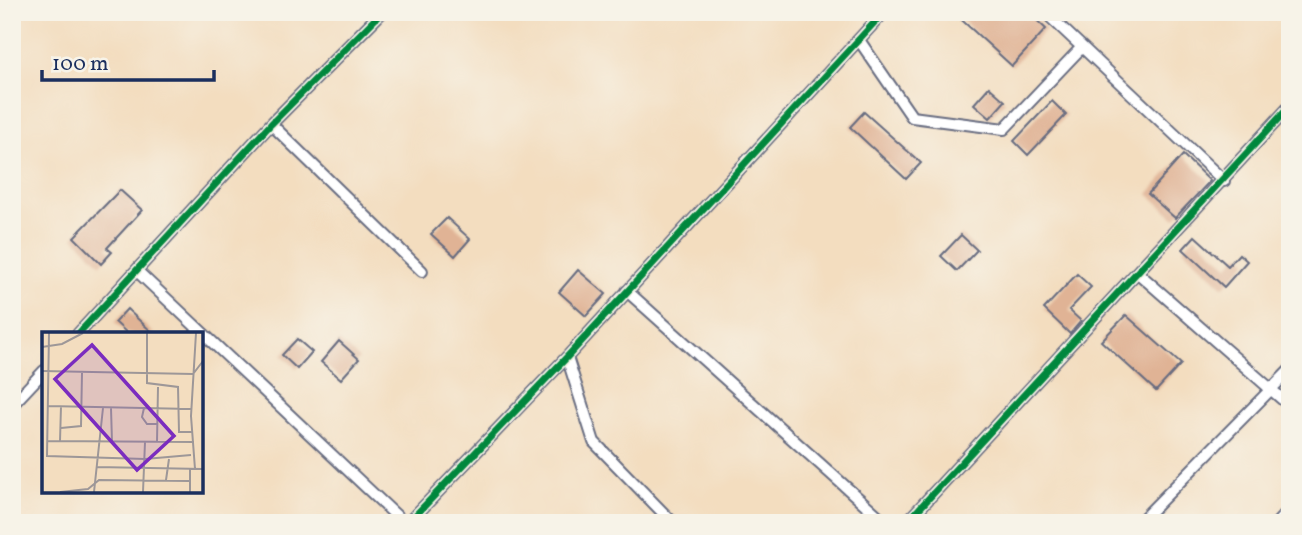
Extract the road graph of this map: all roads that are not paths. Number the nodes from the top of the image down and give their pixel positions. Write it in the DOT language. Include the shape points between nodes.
graph roads {
  1 [pos="382,12"];
  2 [pos="884,12"];
  3 [pos="1045,12"];
  4 [pos="859,40"];
  5 [pos="1082,47"];
  6 [pos="1290,106"];
  7 [pos="271,124"];
  8 [pos="1224,181"];
  9 [pos="137,271"];
  10 [pos="422,271"];
  11 [pos="1138,273"];
  12 [pos="626,291"];
  13 [pos="80,332"];
  14 [pos="202,332"];
  15 [pos="203,333"];
  16 [pos="567,357"];
  17 [pos="1290,370"];
  18 [pos="42,373"];
  19 [pos="1273,390"];
  20 [pos="12,405"];
  21 [pos="1290,406"];
  22 [pos="1290,509"];
  23 [pos="406,523"];
  24 [pos="673,523"];
  25 [pos="886,523"];
  26 [pos="906,523"];
  27 [pos="1139,523"];
  28 [pos="1278,523"];
  1 -- 7 [label="street"];
  2 -- 4 [label="street"];
  3 -- 5 [label="street"];
  4 -- 5 [label="street" via="912,117 1004,129"];
  4 -- 12 [label="street"];
  5 -- 8 [label="street"];
  6 -- 8 [label="street"];
  7 -- 9 [label="street"];
  7 -- 10 [label="street"];
  8 -- 11 [label="street"];
  9 -- 13 [label="street"];
  9 -- 14 [label="street"];
  11 -- 19 [label="street"];
  11 -- 26 [label="street"];
  12 -- 16 [label="street"];
  12 -- 25 [label="street"];
  15 -- 23 [label="street"];
  16 -- 23 [label="street"];
  16 -- 24 [label="street" via="594,442"];
  17 -- 19 [label="street"];
  18 -- 20 [label="street"];
  19 -- 21 [label="street"];
  19 -- 27 [label="street"];
  22 -- 28 [label="street"];
}
